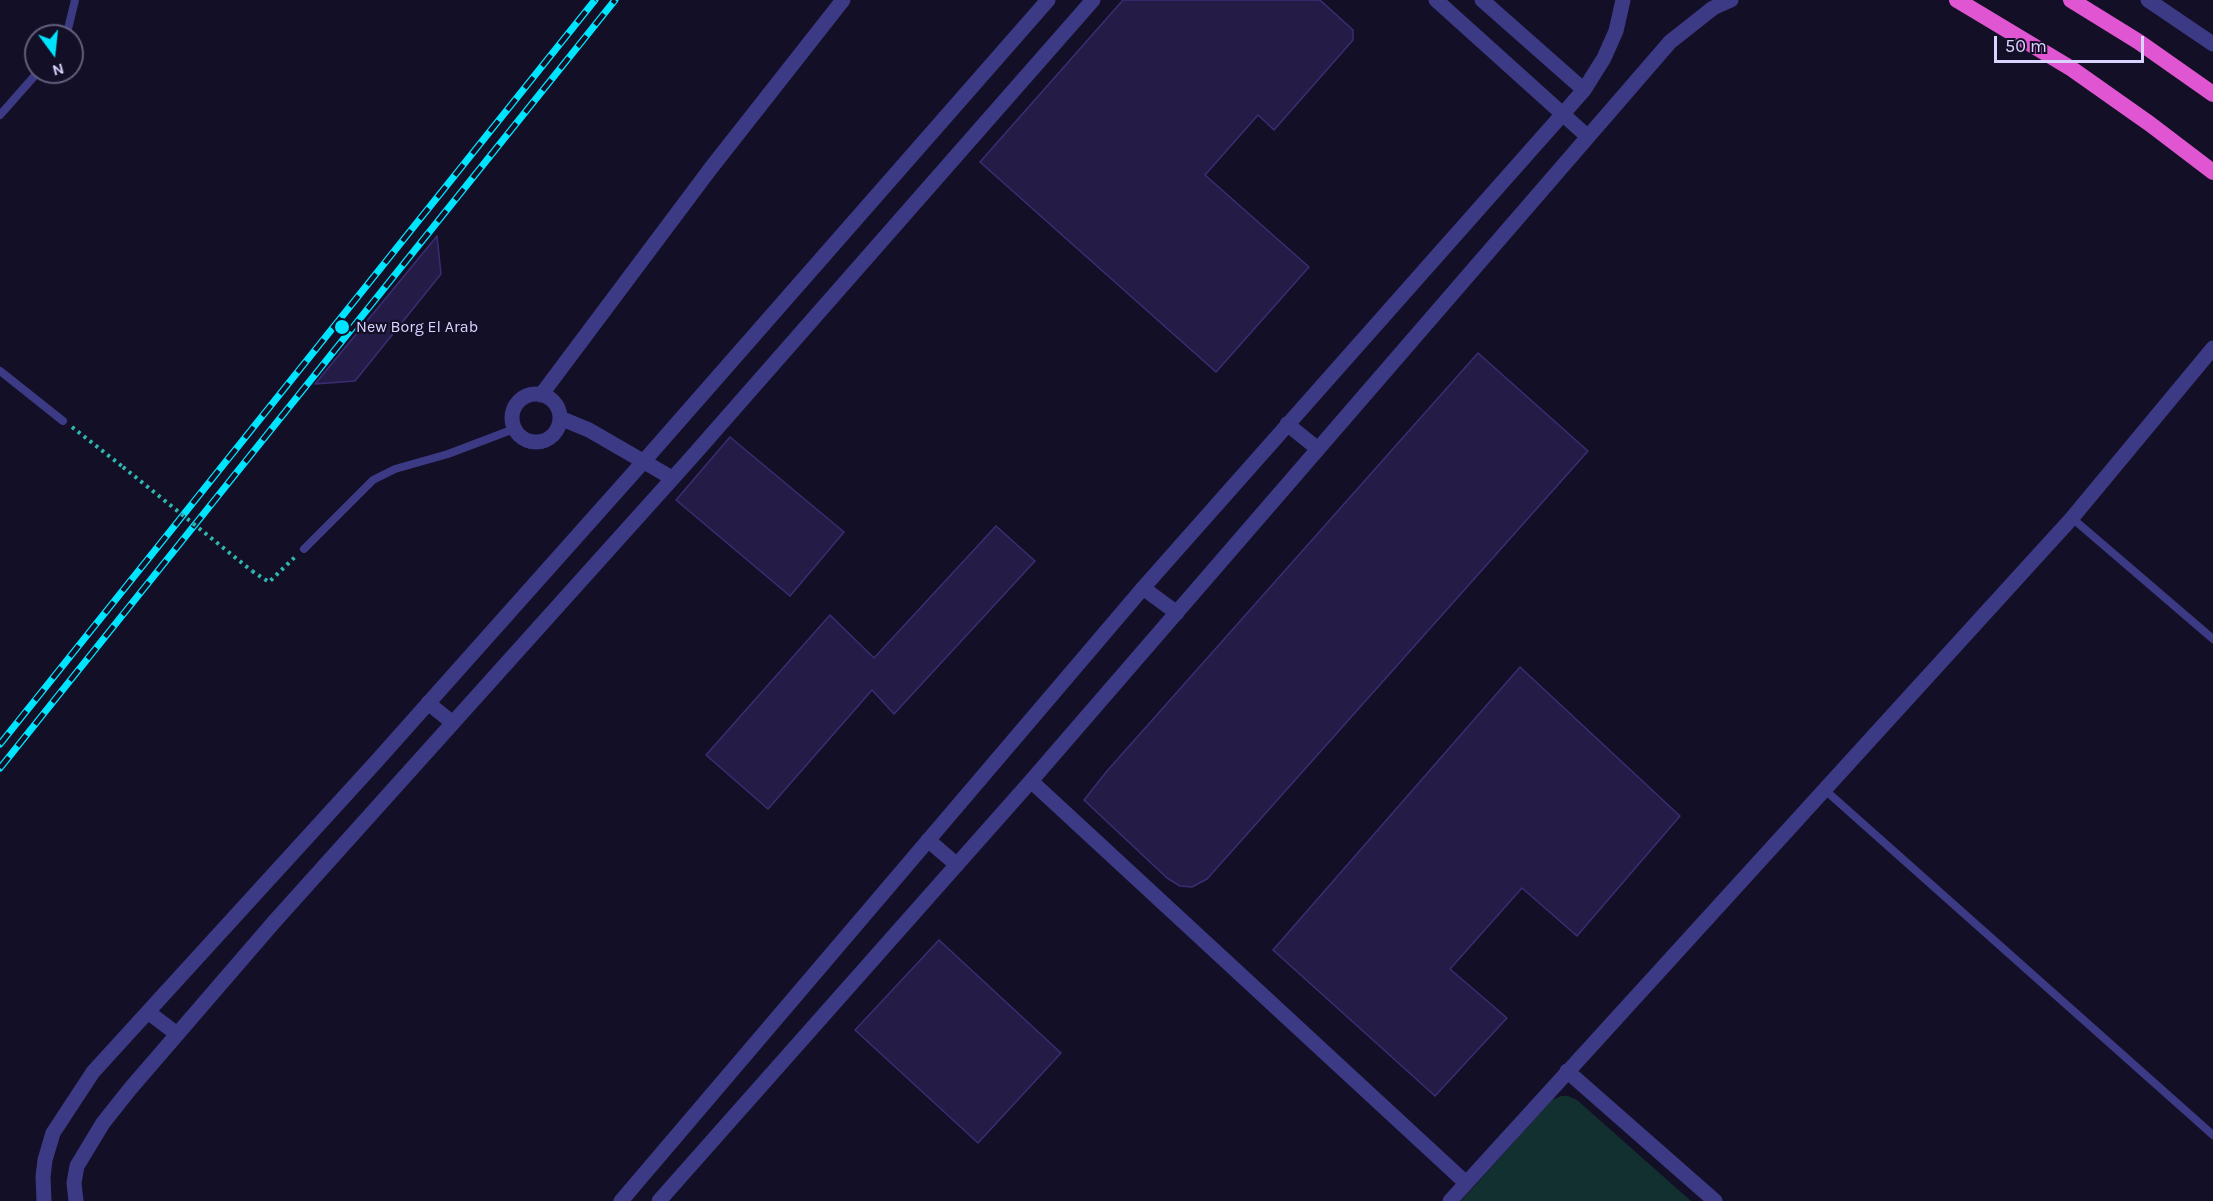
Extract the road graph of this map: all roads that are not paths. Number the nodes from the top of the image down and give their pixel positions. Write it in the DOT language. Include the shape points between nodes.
graph roads {
  1 [pos="75,0"];
  2 [pos="843,0"];
  3 [pos="1048,0"];
  4 [pos="1093,0"];
  5 [pos="1436,0"];
  6 [pos="1482,0"];
  7 [pos="1623,0"];
  8 [pos="1731,0"];
  9 [pos="1957,0"];
  10 [pos="2071,0"];
  11 [pos="2148,0"];
  12 [pos="69,24"];
  13 [pos="2211,38"];
  14 [pos="27,84"];
  15 [pos="1584,90"];
  16 [pos="2213,94"];
  17 [pos="1563,114"];
  18 [pos="0,115"];
  19 [pos="1587,136"];
  20 [pos="2213,172"];
  21 [pos="2213,348"];
  22 [pos="0,370"];
  23 [pos="541,395"];
  24 [pos="560,418"];
  25 [pos="63,421"];
  26 [pos="1287,424"];
  27 [pos="514,429"];
  28 [pos="1318,449"];
  29 [pos="644,461"];
  30 [pos="672,478"];
  31 [pos="2072,518"];
  32 [pos="304,549"];
  33 [pos="1143,588"];
  34 [pos="1177,613"];
  35 [pos="2213,639"];
  36 [pos="428,703"];
  37 [pos="453,723"];
  38 [pos="1031,781"];
  39 [pos="1825,790"];
  40 [pos="928,840"];
  41 [pos="957,865"];
  42 [pos="148,1012"];
  43 [pos="177,1034"];
  44 [pos="1567,1071"];
  45 [pos="2213,1135"];
  46 [pos="1466,1183"];
  47 [pos="44,1201"];
  48 [pos="76,1201"];
  49 [pos="621,1201"];
  50 [pos="659,1201"];
  51 [pos="1450,1201"];
  52 [pos="1715,1201"];
  1 -- 12 [label="lane"];
  2 -- 23 [label="street"];
  3 -- 29 [label="street"];
  4 -- 30 [label="street"];
  5 -- 17 [label="street"];
  6 -- 15 [label="street"];
  7 -- 15 [label="street" via="1608,50"];
  8 -- 19 [label="street" via="1713,8 1670,42"];
  9 -- 20 [label="highway" via="2072,69"];
  10 -- 16 [label="highway"];
  11 -- 13 [label="street"];
  14 -- 18 [label="lane"];
  15 -- 17 [label="street"];
  17 -- 19 [label="street"];
  17 -- 26 [label="street"];
  19 -- 28 [label="street"];
  21 -- 31 [label="street"];
  22 -- 25 [label="lane"];
  23 -- 24 [label="street" via="554,403"];
  23 -- 27 [label="street" via="519,400 512,414"];
  24 -- 27 [label="street" via="556,431 539,442 525,439"];
  24 -- 29 [label="street"];
  26 -- 28 [label="street"];
  26 -- 33 [label="street"];
  27 -- 32 [label="lane" via="394,469 373,480"];
  28 -- 34 [label="street"];
  29 -- 30 [label="street"];
  29 -- 36 [label="street"];
  30 -- 37 [label="street"];
  31 -- 35 [label="lane"];
  31 -- 39 [label="street"];
  33 -- 34 [label="street"];
  33 -- 40 [label="street"];
  34 -- 38 [label="street"];
  36 -- 37 [label="street"];
  36 -- 42 [label="street"];
  37 -- 43 [label="street"];
  38 -- 41 [label="street"];
  38 -- 46 [label="street"];
  39 -- 44 [label="street"];
  39 -- 45 [label="lane"];
  40 -- 41 [label="street"];
  40 -- 49 [label="street"];
  41 -- 50 [label="street"];
  42 -- 43 [label="street"];
  42 -- 47 [label="street" via="93,1072 53,1133 45,1160"];
  43 -- 48 [label="street" via="89,1144 77,1166"];
  44 -- 46 [label="street"];
  44 -- 52 [label="street"];
  46 -- 51 [label="street"];
}
